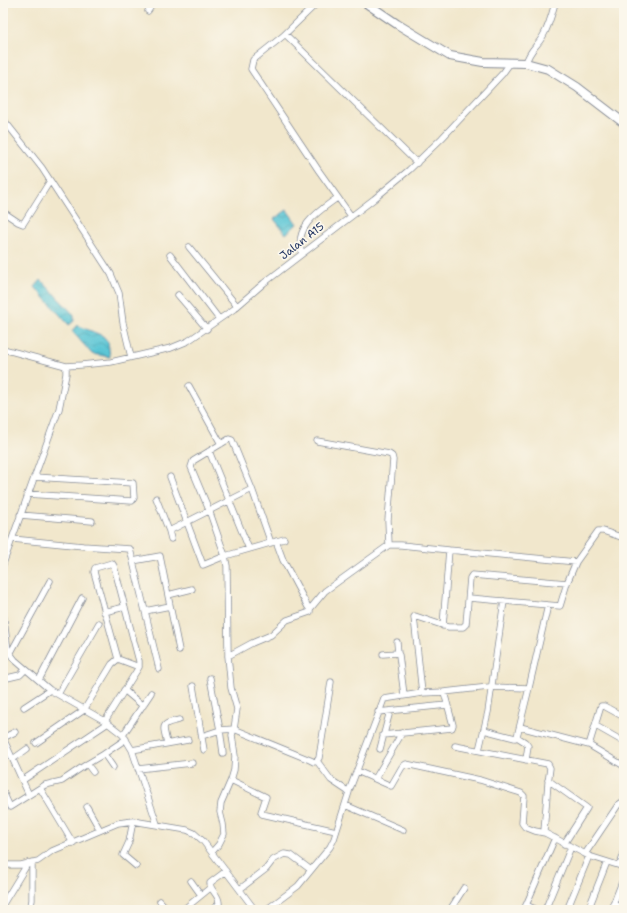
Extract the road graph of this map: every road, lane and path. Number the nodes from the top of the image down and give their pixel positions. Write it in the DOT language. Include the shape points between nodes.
graph roads {
  1 [pos="153,3"];
  2 [pos="317,3"];
  3 [pos="366,3"];
  4 [pos="555,3"];
  5 [pos="148,11"];
  6 [pos="285,34"];
  7 [pos="511,62"];
  8 [pos="526,63"];
  9 [pos="3,119"];
  10 [pos="624,123"];
  11 [pos="417,163"];
  12 [pos="50,181"];
  13 [pos="337,198"];
  14 [pos="3,212"];
  15 [pos="351,216"];
  16 [pos="189,247"];
  17 [pos="302,254"];
  18 [pos="170,255"];
  19 [pos="178,295"];
  20 [pos="237,306"];
  21 [pos="220,319"];
  22 [pos="207,329"];
  23 [pos="3,349"];
  24 [pos="131,357"];
  25 [pos="66,366"];
  26 [pos="189,386"];
  27 [pos="317,441"];
  28 [pos="221,444"];
  29 [pos="209,451"];
  30 [pos="34,477"];
  31 [pos="170,477"];
  32 [pos="252,489"];
  33 [pos="27,494"];
  34 [pos="156,498"];
  35 [pos="229,500"];
  36 [pos="209,510"];
  37 [pos="20,515"];
  38 [pos="92,521"];
  39 [pos="188,522"];
  40 [pos="169,531"];
  41 [pos="624,538"];
  42 [pos="171,539"];
  43 [pos="284,539"];
  44 [pos="12,540"];
  45 [pos="273,542"];
  46 [pos="389,546"];
  47 [pos="249,550"];
  48 [pos="449,550"];
  49 [pos="226,556"];
  50 [pos="133,561"];
  51 [pos="576,562"];
  52 [pos="3,564"];
  53 [pos="50,581"];
  54 [pos="568,583"];
  55 [pos="192,589"];
  56 [pos="168,595"];
  57 [pos="82,598"];
  58 [pos="469,598"];
  59 [pos="504,602"];
  60 [pos="548,605"];
  61 [pos="170,606"];
  62 [pos="124,607"];
  63 [pos="310,609"];
  64 [pos="145,611"];
  65 [pos="3,612"];
  66 [pos="104,612"];
  67 [pos="99,623"];
  68 [pos="443,626"];
  69 [pos="397,642"];
  70 [pos="179,650"];
  71 [pos="398,653"];
  72 [pos="10,654"];
  73 [pos="383,654"];
  74 [pos="228,656"];
  75 [pos="118,659"];
  76 [pos="139,667"];
  77 [pos="158,669"];
  78 [pos="25,670"];
  79 [pos="210,678"];
  80 [pos="3,679"];
  81 [pos="39,680"];
  82 [pos="331,682"];
  83 [pos="192,686"];
  84 [pos="492,687"];
  85 [pos="529,688"];
  86 [pos="50,690"];
  87 [pos="124,690"];
  88 [pos="444,692"];
  89 [pos="151,693"];
  90 [pos="422,693"];
  91 [pos="58,694"];
  92 [pos="404,695"];
  93 [pos="447,705"];
  94 [pos="143,706"];
  95 [pos="24,707"];
  96 [pos="84,710"];
  97 [pos="390,711"];
  98 [pos="378,712"];
  99 [pos="624,717"];
  100 [pos="179,720"];
  101 [pos="106,722"];
  102 [pos="596,726"];
  103 [pos="520,727"];
  104 [pos="234,729"];
  105 [pos="220,730"];
  106 [pos="484,730"];
  107 [pos="15,732"];
  108 [pos="402,732"];
  109 [pos="383,735"];
  110 [pos="202,736"];
  111 [pos="125,737"];
  112 [pos="517,737"];
  113 [pos="3,738"];
  114 [pos="188,740"];
  115 [pos="624,742"];
  116 [pos="36,743"];
  117 [pos="167,743"];
  118 [pos="589,745"];
  119 [pos="455,746"];
  120 [pos="27,749"];
  121 [pos="380,749"];
  122 [pos="132,750"];
  123 [pos="204,750"];
  124 [pos="479,750"];
  125 [pos="223,753"];
  126 [pos="104,754"];
  127 [pos="12,759"];
  128 [pos="526,760"];
  129 [pos="317,761"];
  130 [pos="192,763"];
  131 [pos="88,764"];
  132 [pos="624,766"];
  133 [pos="113,767"];
  134 [pos="138,769"];
  135 [pos="357,771"];
  136 [pos="93,772"];
  137 [pos="375,779"];
  138 [pos="23,780"];
  139 [pos="231,780"];
  140 [pos="548,780"];
  141 [pos="40,788"];
  142 [pos="349,791"];
  143 [pos="3,792"];
  144 [pos="29,795"];
  145 [pos="624,801"];
  146 [pos="345,805"];
  147 [pos="87,807"];
  148 [pos="133,821"];
  149 [pos="157,824"];
  150 [pos="100,830"];
  151 [pos="403,830"];
  152 [pos="336,831"];
  153 [pos="545,833"];
  154 [pos="554,837"];
  155 [pos="73,843"];
  156 [pos="564,844"];
  157 [pos="571,848"];
  158 [pos="212,852"];
  159 [pos="624,854"];
  160 [pos="587,855"];
  161 [pos="607,862"];
  162 [pos="30,863"];
  163 [pos="3,865"];
  164 [pos="136,866"];
  165 [pos="622,866"];
  166 [pos="311,870"];
  167 [pos="226,871"];
  168 [pos="624,877"];
  169 [pos="191,881"];
  170 [pos="210,888"];
  171 [pos="464,888"];
  172 [pos="240,889"];
  173 [pos="201,896"];
  174 [pos="160,901"];
  175 [pos="3,904"];
  176 [pos="454,905"];
  177 [pos="612,907"];
  178 [pos="525,908"];
  179 [pos="624,909"];
  180 [pos="30,910"];
  181 [pos="168,910"];
  182 [pos="182,910"];
  183 [pos="212,910"];
  184 [pos="254,910"];
  185 [pos="266,910"];
  186 [pos="450,910"];
  187 [pos="458,910"];
  188 [pos="537,910"];
  189 [pos="545,910"];
  190 [pos="567,910"];
  191 [pos="588,910"];
  1 -- 5 [label="street"];
  2 -- 6 [label="street"];
  3 -- 7 [label="highway" via="450,56 483,62"];
  4 -- 8 [label="street" via="547,28"];
  6 -- 11 [label="street"];
  6 -- 13 [label="street" via="253,60 251,69"];
  7 -- 8 [label="highway"];
  7 -- 11 [label="street, Jalan A15"];
  8 -- 10 [label="highway" via="543,67 561,76"];
  9 -- 12 [label="street"];
  11 -- 15 [label="street, Jalan A15"];
  12 -- 14 [label="street" via="23,224"];
  12 -- 24 [label="street" via="111,274 119,293"];
  13 -- 15 [label="street"];
  13 -- 17 [label="street" via="316,213 305,228 300,243"];
  15 -- 17 [label="street, Jalan A15"];
  16 -- 20 [label="street"];
  17 -- 20 [label="street, Jalan A15"];
  18 -- 21 [label="street"];
  19 -- 22 [label="street"];
  20 -- 21 [label="street, Jalan A15"];
  21 -- 22 [label="street, Jalan A15"];
  22 -- 24 [label="street, Jalan A15" via="171,348"];
  23 -- 25 [label="street"];
  24 -- 25 [label="street, Jalan A15" via="111,362"];
  25 -- 30 [label="street" via="59,409"];
  26 -- 28 [label="street"];
  27 -- 46 [label="street" via="392,456"];
  28 -- 29 [label="street"];
  28 -- 32 [label="street" via="232,440"];
  29 -- 35 [label="street"];
  29 -- 36 [label="street" via="191,464"];
  30 -- 33 [label="street"];
  30 -- 33 [label="street" via="133,483 134,498 132,501"];
  31 -- 39 [label="street"];
  32 -- 35 [label="street"];
  32 -- 45 [label="street"];
  33 -- 37 [label="street"];
  34 -- 40 [label="street"];
  35 -- 36 [label="street"];
  35 -- 47 [label="street"];
  36 -- 39 [label="street"];
  36 -- 49 [label="street"];
  37 -- 38 [label="street"];
  37 -- 44 [label="street"];
  39 -- 40 [label="street"];
  39 -- 49 [label="street" via="202,564"];
  40 -- 42 [label="street"];
  41 -- 51 [label="street" via="598,531"];
  43 -- 45 [label="street"];
  44 -- 50 [label="street" via="130,549"];
  44 -- 52 [label="street"];
  45 -- 47 [label="street"];
  45 -- 63 [label="street"];
  46 -- 48 [label="street" via="400,544"];
  46 -- 63 [label="street" via="325,591"];
  47 -- 49 [label="street"];
  48 -- 51 [label="street"];
  48 -- 68 [label="street"];
  49 -- 74 [label="street"];
  50 -- 56 [label="street" via="160,556"];
  50 -- 64 [label="street"];
  51 -- 54 [label="street"];
  53 -- 72 [label="street"];
  54 -- 58 [label="street" via="472,575"];
  54 -- 60 [label="street" via="561,605"];
  55 -- 56 [label="street"];
  56 -- 61 [label="street"];
  57 -- 81 [label="street"];
  58 -- 59 [label="street"];
  58 -- 68 [label="street" via="465,626"];
  59 -- 60 [label="street"];
  59 -- 84 [label="street"];
  60 -- 85 [label="street"];
  61 -- 64 [label="street"];
  61 -- 70 [label="street"];
  62 -- 66 [label="street"];
  62 -- 66 [label="street" via="112,563 95,568 94,572"];
  62 -- 76 [label="street"];
  63 -- 74 [label="street" via="310,612 287,620 271,635"];
  64 -- 77 [label="street"];
  65 -- 72 [label="street"];
  66 -- 75 [label="street"];
  67 -- 91 [label="street"];
  68 -- 90 [label="street" via="415,616 413,618"];
  69 -- 71 [label="street"];
  71 -- 73 [label="street"];
  71 -- 92 [label="street"];
  72 -- 78 [label="street"];
  74 -- 104 [label="street" via="231,688 237,709"];
  75 -- 76 [label="street"];
  75 -- 96 [label="street" via="112,664"];
  76 -- 87 [label="street"];
  78 -- 80 [label="street" via="20,675"];
  78 -- 81 [label="street"];
  79 -- 105 [label="street"];
  81 -- 86 [label="street"];
  82 -- 129 [label="street"];
  83 -- 110 [label="street"];
  84 -- 85 [label="street"];
  84 -- 88 [label="street"];
  84 -- 106 [label="street"];
  85 -- 103 [label="street"];
  86 -- 91 [label="street"];
  86 -- 95 [label="street"];
  87 -- 94 [label="street"];
  87 -- 101 [label="street"];
  88 -- 90 [label="street"];
  88 -- 93 [label="street"];
  89 -- 94 [label="street"];
  90 -- 92 [label="street"];
  91 -- 96 [label="street"];
  92 -- 98 [label="street" via="384,699"];
  93 -- 97 [label="street"];
  93 -- 108 [label="street" via="452,728"];
  94 -- 111 [label="street"];
  96 -- 101 [label="street"];
  96 -- 116 [label="street"];
  97 -- 98 [label="street"];
  97 -- 109 [label="street"];
  98 -- 135 [label="street"];
  99 -- 102 [label="street" via="602,706"];
  100 -- 117 [label="street" via="164,725"];
  101 -- 111 [label="street"];
  101 -- 138 [label="street"];
  102 -- 115 [label="street"];
  102 -- 118 [label="street"];
  103 -- 112 [label="street"];
  103 -- 118 [label="street"];
  104 -- 105 [label="street"];
  104 -- 129 [label="street" via="314,762"];
  104 -- 139 [label="street" via="232,735 235,756"];
  105 -- 110 [label="street"];
  105 -- 125 [label="street"];
  106 -- 112 [label="street"];
  106 -- 124 [label="street"];
  107 -- 113 [label="street"];
  108 -- 109 [label="street"];
  108 -- 137 [label="street"];
  109 -- 121 [label="street"];
  110 -- 123 [label="street"];
  111 -- 122 [label="street"];
  111 -- 126 [label="street"];
  112 -- 128 [label="street" via="527,744"];
  113 -- 127 [label="street"];
  114 -- 117 [label="street"];
  117 -- 122 [label="street"];
  118 -- 132 [label="street"];
  119 -- 124 [label="street"];
  120 -- 127 [label="street"];
  122 -- 134 [label="street"];
  124 -- 128 [label="street"];
  126 -- 131 [label="street"];
  126 -- 133 [label="street"];
  127 -- 138 [label="street"];
  128 -- 140 [label="street" via="549,765"];
  129 -- 142 [label="street" via="331,780"];
  130 -- 134 [label="street"];
  131 -- 136 [label="street"];
  131 -- 141 [label="street" via="62,781"];
  134 -- 149 [label="street"];
  135 -- 137 [label="street"];
  135 -- 142 [label="street"];
  137 -- 153 [label="street" via="391,786 406,764 480,780 521,793 524,796 523,826"];
  138 -- 144 [label="street"];
  139 -- 152 [label="street" via="266,796 262,814"];
  139 -- 158 [label="street" via="220,807 224,834"];
  140 -- 153 [label="street"];
  140 -- 156 [label="street" via="587,808"];
  141 -- 144 [label="street"];
  141 -- 155 [label="street"];
  142 -- 146 [label="street"];
  143 -- 144 [label="street" via="10,808"];
  145 -- 160 [label="street" via="618,805"];
  146 -- 151 [label="street"];
  146 -- 152 [label="street"];
  147 -- 150 [label="street"];
  148 -- 149 [label="street"];
  148 -- 150 [label="street" via="118,823"];
  148 -- 164 [label="street" via="129,842 123,855"];
  149 -- 158 [label="street" via="194,833"];
  150 -- 155 [label="street"];
  152 -- 166 [label="street" via="330,847"];
  153 -- 154 [label="street"];
  154 -- 156 [label="street"];
  154 -- 178 [label="street"];
  155 -- 162 [label="street"];
  156 -- 157 [label="street"];
  157 -- 160 [label="street"];
  157 -- 189 [label="street"];
  158 -- 167 [label="street"];
  159 -- 165 [label="street"];
  160 -- 161 [label="street"];
  160 -- 190 [label="street"];
  161 -- 165 [label="street"];
  161 -- 191 [label="street"];
  162 -- 163 [label="street"];
  162 -- 175 [label="street"];
  162 -- 180 [label="street"];
  166 -- 172 [label="street" via="291,855 284,854"];
  166 -- 185 [label="street" via="293,892"];
  167 -- 170 [label="street" via="211,881"];
  167 -- 172 [label="street"];
  168 -- 177 [label="street"];
  169 -- 173 [label="street"];
  170 -- 173 [label="street"];
  170 -- 183 [label="street" via="219,900 219,904"];
  171 -- 176 [label="street"];
  172 -- 184 [label="street"];
  173 -- 182 [label="street"];
  174 -- 181 [label="street"];
  176 -- 186 [label="street"];
  176 -- 187 [label="street"];
  177 -- 179 [label="street"];
  178 -- 188 [label="street"];
}
